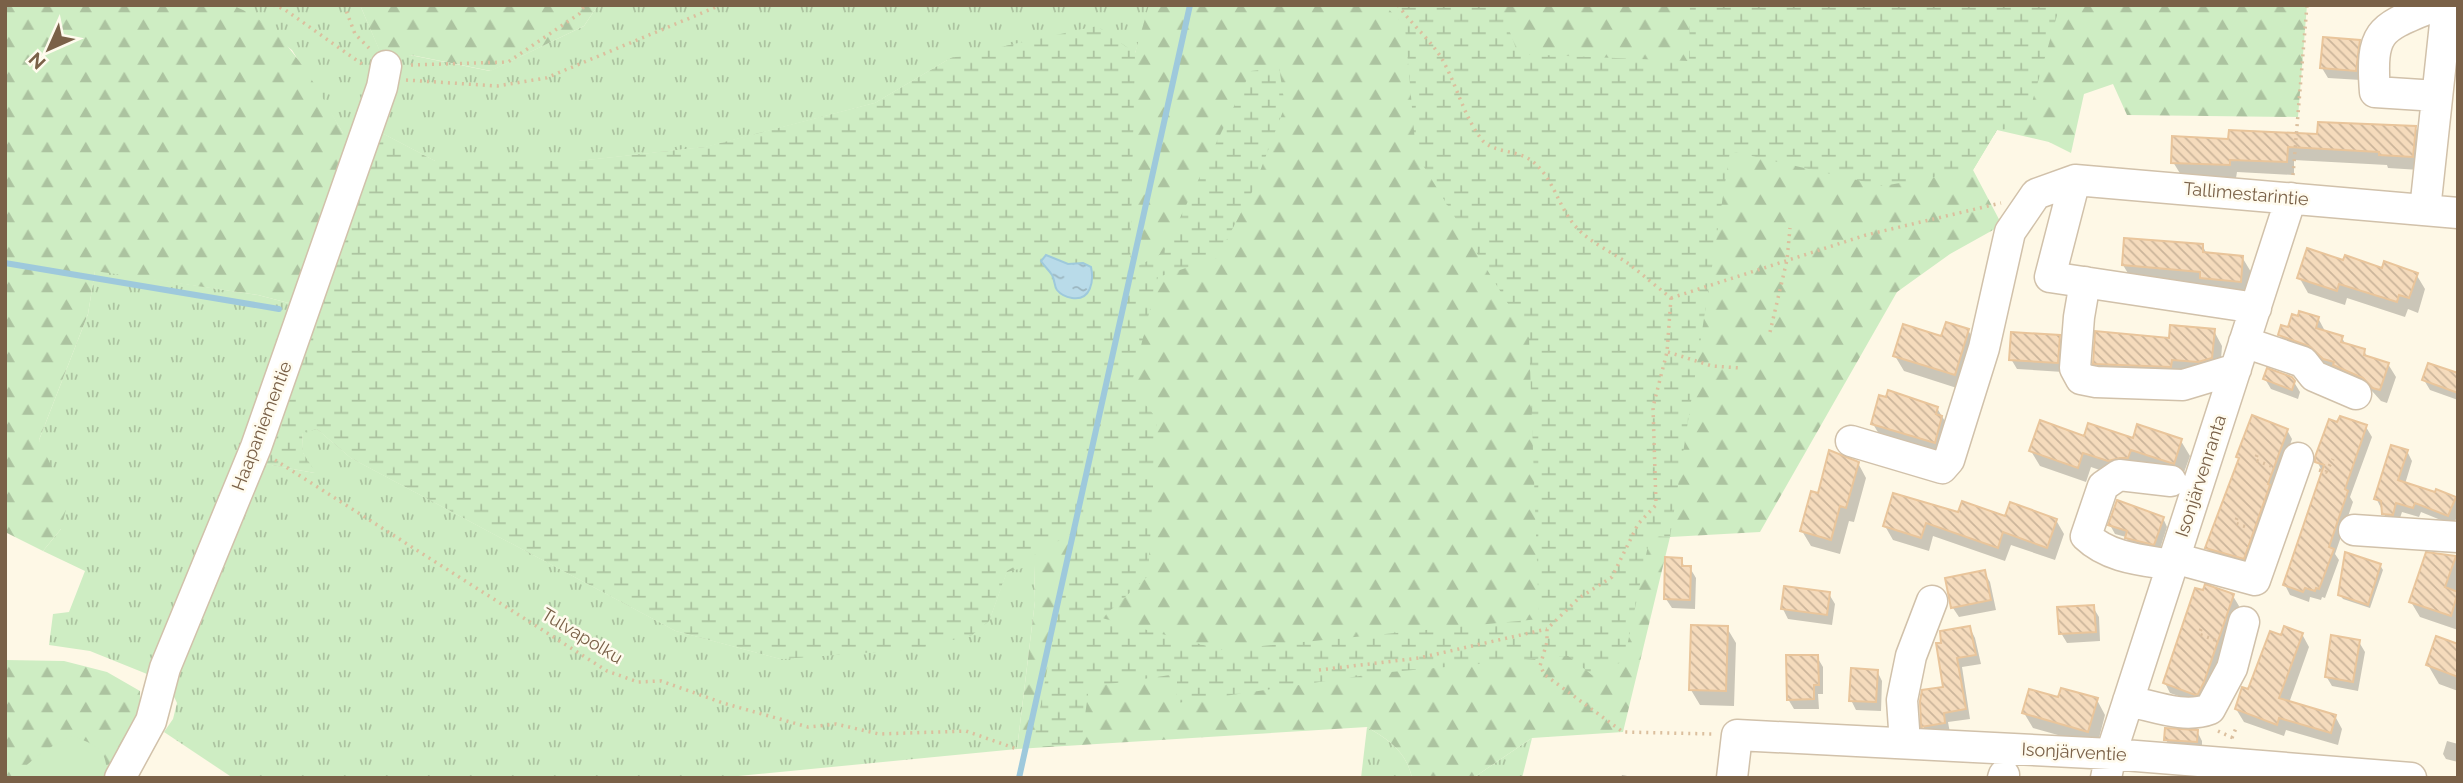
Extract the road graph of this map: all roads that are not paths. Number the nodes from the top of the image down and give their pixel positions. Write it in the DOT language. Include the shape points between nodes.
graph roads {
  1 [pos="2437,5"];
  2 [pos="2447,5"];
  3 [pos="384,73"];
  4 [pos="2437,96"];
  5 [pos="2086,181"];
  6 [pos="2291,198"];
  7 [pos="2426,210"];
  8 [pos="2458,213"];
  9 [pos="2085,282"];
  10 [pos="2256,308"];
  11 [pos="2240,356"];
  12 [pos="2356,394"];
  13 [pos="1851,441"];
  14 [pos="2298,458"];
  15 [pos="2171,481"];
  16 [pos="2354,530"];
  17 [pos="2458,537"];
  18 [pos="2173,561"];
  19 [pos="1932,601"];
  20 [pos="2244,622"];
  21 [pos="2128,701"];
  22 [pos="1905,743"];
  23 [pos="2108,766"];
  24 [pos="120,778"];
  25 [pos="1732,778"];
  26 [pos="2411,778"];
  1 -- 4 [label="street" via="2397,21 2383,33 2375,43 2373,64 2375,92"];
  2 -- 4 [label="street"];
  3 -- 24 [label="street, Haapaniementie" via="256,447 165,668 151,721"];
  4 -- 7 [label="street"];
  5 -- 6 [label="street, Tallimestarintie"];
  5 -- 9 [label="street" via="2050,276"];
  5 -- 13 [label="street, Tallimestarintie" via="2036,194 2010,232 1984,348 1949,460 1942,468"];
  6 -- 7 [label="street, Tallimestarintie"];
  6 -- 10 [label="street, Isonjärvenranta"];
  7 -- 8 [label="street, Tallimestarintie"];
  9 -- 10 [label="street"];
  9 -- 11 [label="street" via="2075,368 2081,379 2183,385"];
  10 -- 11 [label="street, Isonjärvenranta"];
  11 -- 12 [label="street" via="2303,362 2314,376"];
  11 -- 18 [label="street, Isonjärvenranta"];
  14 -- 18 [label="street" via="2255,580"];
  15 -- 18 [label="street" via="2119,475 2103,485 2086,536 2122,556"];
  16 -- 17 [label="street"];
  18 -- 21 [label="street, Isonjärvenranta"];
  19 -- 22 [label="street" via="1910,656 1902,700"];
  20 -- 21 [label="street" via="2232,668 2210,709 2173,711"];
  21 -- 23 [label="street, Isonjärvenranta"];
  22 -- 23 [label="street, Isonjärventie"];
  22 -- 25 [label="street, Isonjärventie" via="1737,735"];
  23 -- 26 [label="street, Isonjärventie"];
}
